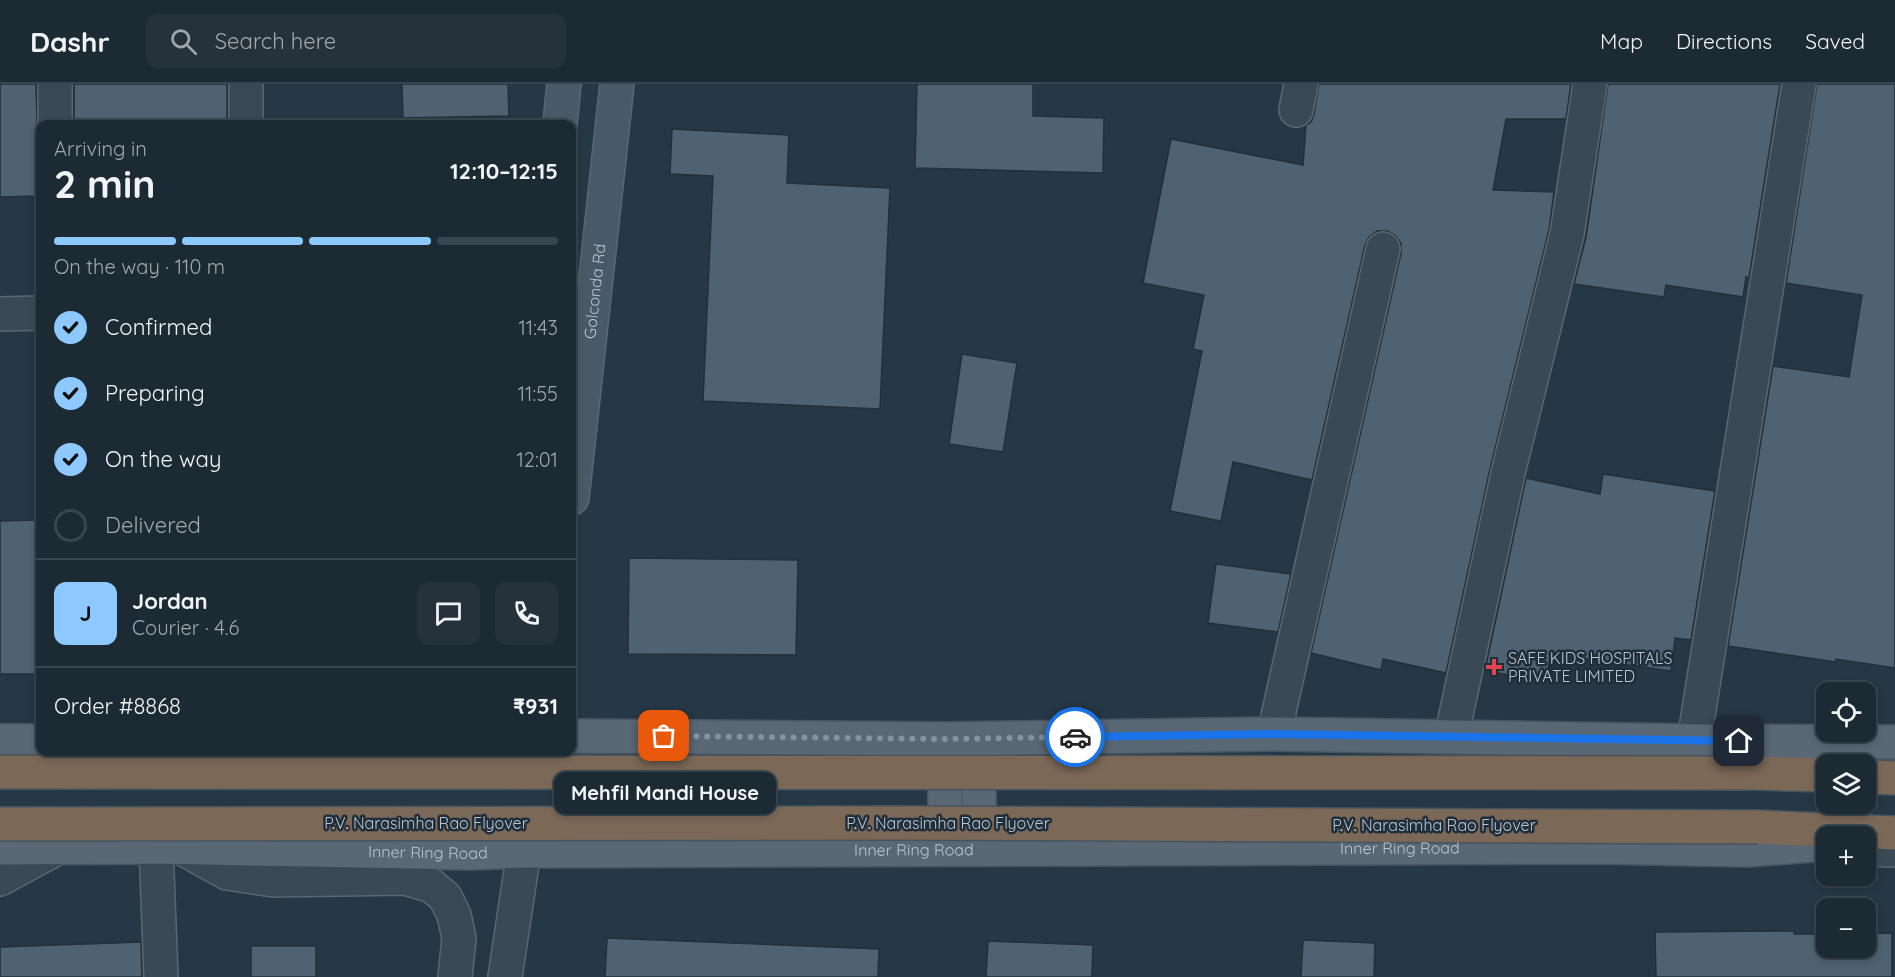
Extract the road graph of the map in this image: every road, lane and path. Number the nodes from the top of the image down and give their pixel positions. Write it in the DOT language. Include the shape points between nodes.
graph roads {
  1 [pos="55,84"];
  2 [pos="246,84"];
  3 [pos="564,84"];
  4 [pos="617,84"];
  5 [pos="1590,84"];
  6 [pos="1799,84"];
  7 [pos="55,120"];
  8 [pos="246,120"];
  9 [pos="560,120"];
  10 [pos="1383,249"];
  11 [pos="36,313"];
  12 [pos="0,314"];
  13 [pos="576,461"];
  14 [pos="1274,734"];
  15 [pos="576,736"];
  16 [pos="1451,738"];
  17 [pos="945,739"];
  18 [pos="978,739"];
  19 [pos="0,741"];
  20 [pos="36,741"];
  21 [pos="1694,741"];
  22 [pos="1895,742"];
  23 [pos="0,772"];
  24 [pos="1816,776"];
  25 [pos="1876,777"];
  26 [pos="1895,778"];
  27 [pos="0,824"];
  28 [pos="1895,833"];
  29 [pos="1895,838"];
  30 [pos="1876,840"];
  31 [pos="1816,845"];
  32 [pos="0,848"];
  33 [pos="59,848"];
  34 [pos="169,848"];
  35 [pos="945,849"];
  36 [pos="980,849"];
  37 [pos="1876,849"];
  38 [pos="1895,850"];
  39 [pos="524,851"];
  40 [pos="0,879"];
  41 [pos="161,977"];
  42 [pos="455,977"];
  43 [pos="505,977"];
  1 -- 7 [label="street"];
  2 -- 8 [label="street"];
  3 -- 9 [label="main road"];
  4 -- 13 [label="main road, Golconda Rd"];
  5 -- 16 [label="street" via="1566,234 1508,473"];
  6 -- 21 [label="street"];
  10 -- 14 [label="street"];
  11 -- 12 [label="street"];
  14 -- 16 [label="main road"];
  14 -- 18 [label="main road"];
  15 -- 17 [label="main road"];
  16 -- 21 [label="main road"];
  17 -- 18 [label="main road"];
  17 -- 35 [label="main road"];
  18 -- 36 [label="main road"];
  19 -- 20 [label="main road"];
  21 -- 22 [label="main road"];
  23 -- 24 [label="highway, bridge"];
  25 -- 26 [label="highway"];
  27 -- 28 [label="highway, P.V. Narasimha Rao Flyover, bridge" via="1746,827"];
  29 -- 30 [label="main road"];
  31 -- 36 [label="main road, Inner Ring Road" via="1748,850"];
  32 -- 33 [label="main road, Inner Ring Road"];
  33 -- 34 [label="main road, Inner Ring Road"];
  33 -- 40 [label="street"];
  34 -- 39 [label="main road, Inner Ring Road"];
  34 -- 41 [label="street"];
  34 -- 42 [label="street" via="227,873 273,880 405,878 432,886 445,897 454,915 459,938"];
  35 -- 36 [label="main road, Inner Ring Road"];
  35 -- 39 [label="main road, Inner Ring Road"];
  37 -- 38 [label="street"];
  39 -- 43 [label="street"];
}
